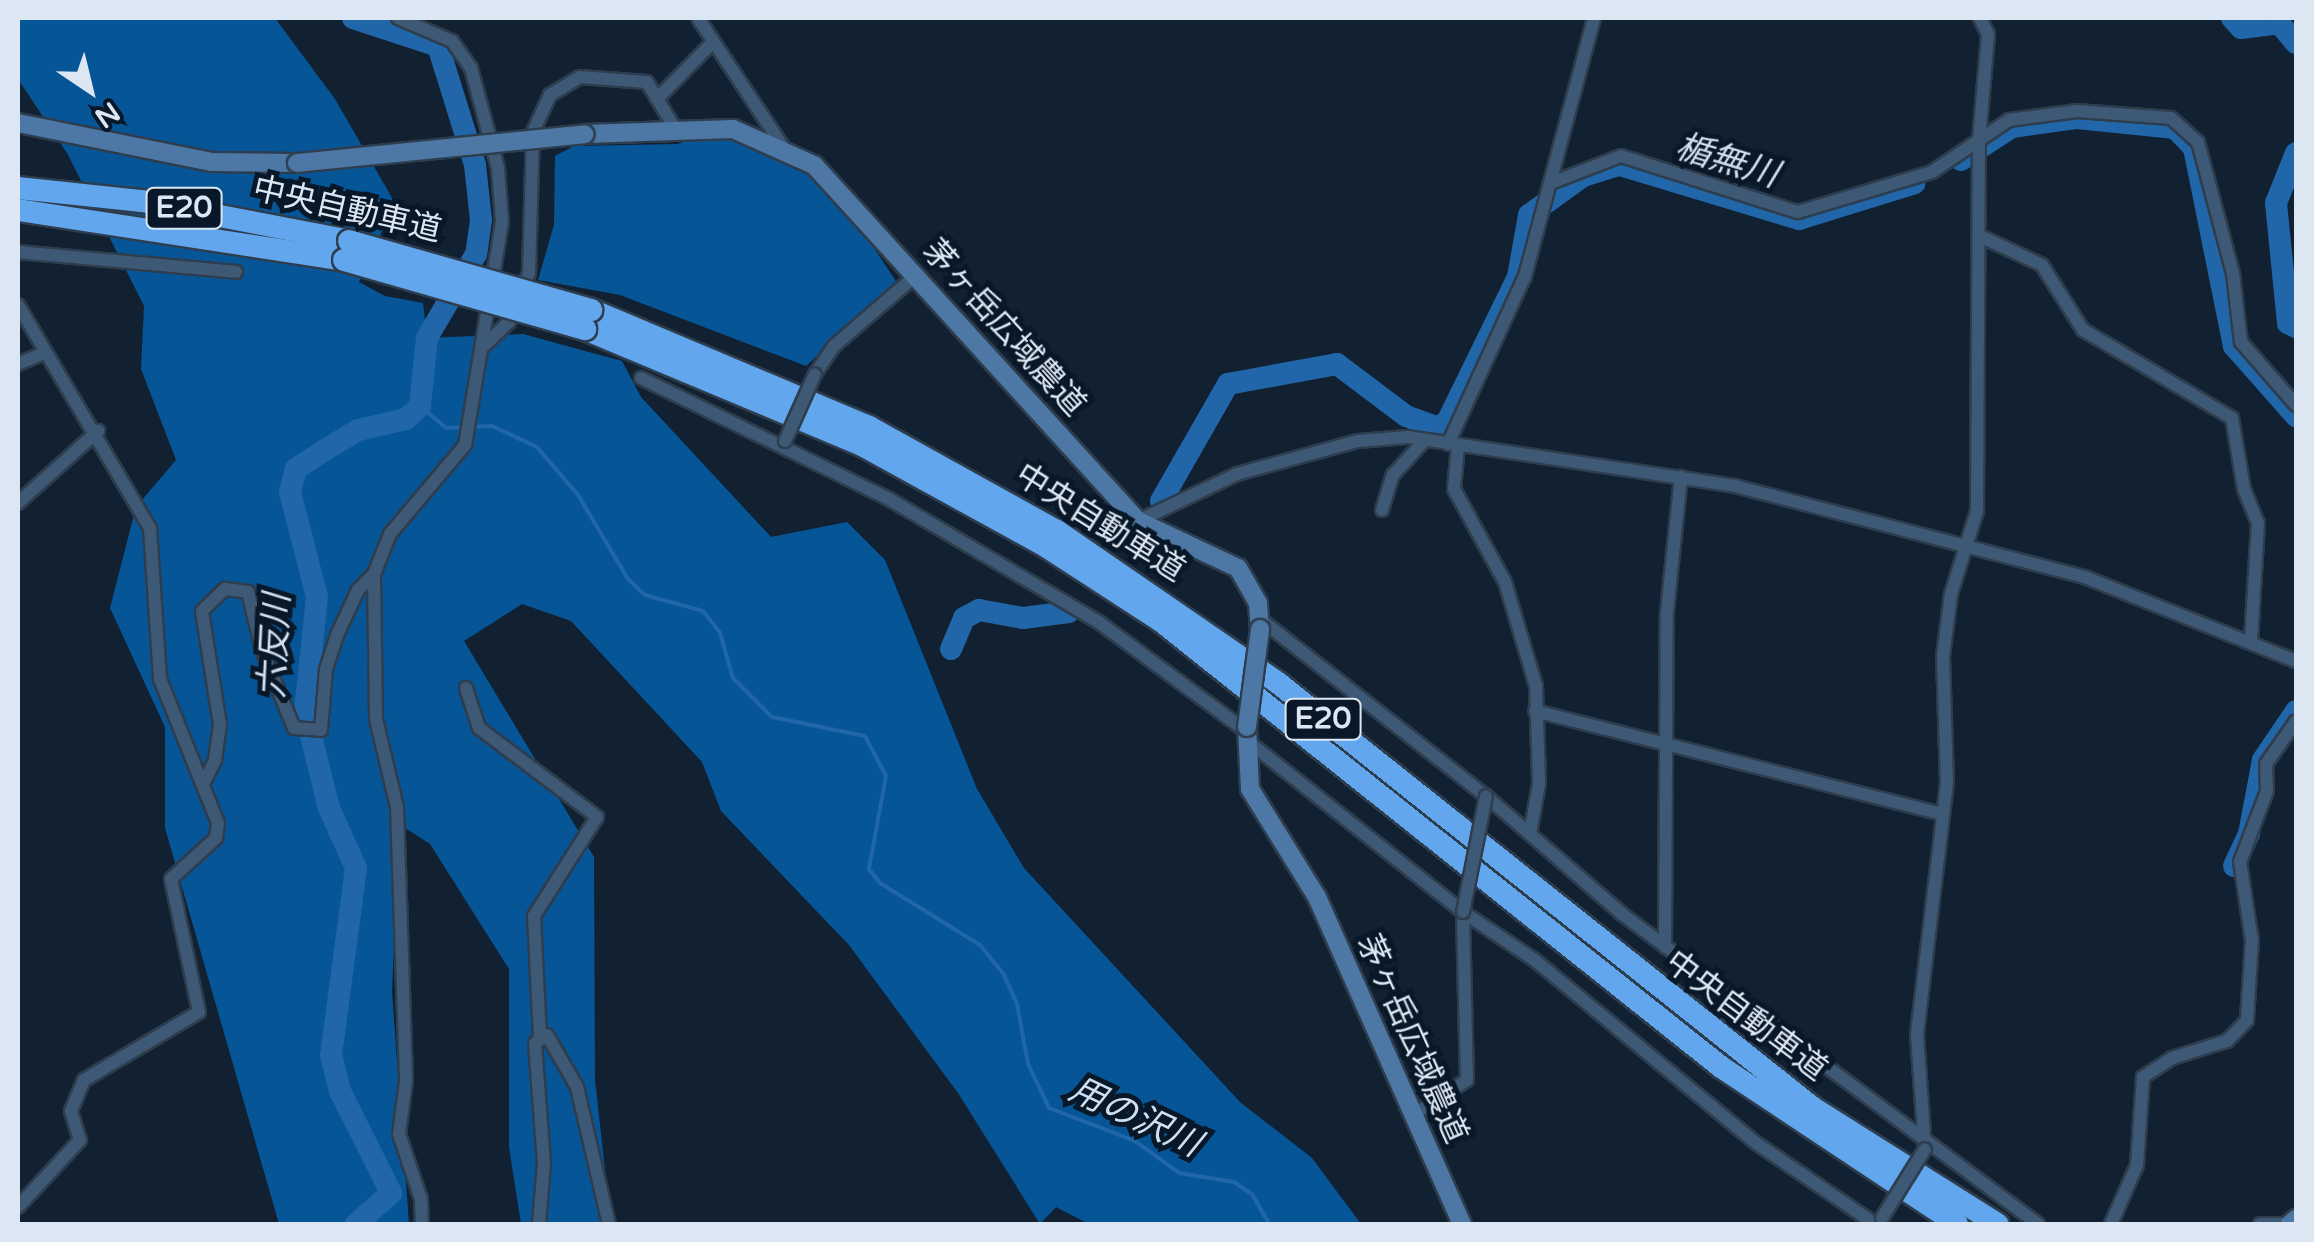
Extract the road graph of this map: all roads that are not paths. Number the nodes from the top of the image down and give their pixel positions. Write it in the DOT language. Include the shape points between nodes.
graph roads {
  1 [pos="398,18"];
  2 [pos="698,18"];
  3 [pos="1594,18"];
  4 [pos="1986,20"];
  5 [pos="710,45"];
  6 [pos="659,97"];
  7 [pos="18,124"];
  8 [pos="674,127"];
  9 [pos="1979,140"];
  10 [pos="783,147"];
  11 [pos="18,188"];
  12 [pos="1549,189"];
  13 [pos="18,210"];
  14 [pos="1982,236"];
  15 [pos="347,250"];
  16 [pos="18,252"];
  17 [pos="236,272"];
  18 [pos="915,276"];
  19 [pos="18,306"];
  20 [pos="588,319"];
  21 [pos="484,346"];
  22 [pos="46,352"];
  23 [pos="18,364"];
  24 [pos="641,378"];
  25 [pos="2296,405"];
  26 [pos="98,432"];
  27 [pos="1425,440"];
  28 [pos="784,444"];
  29 [pos="1453,445"];
  30 [pos="1681,476"];
  31 [pos="18,503"];
  32 [pos="1382,510"];
  33 [pos="1138,521"];
  34 [pos="1967,550"];
  35 [pos="374,574"];
  36 [pos="1260,624"];
  37 [pos="2250,642"];
  38 [pos="2296,661"];
  39 [pos="466,688"];
  40 [pos="1535,711"];
  41 [pos="2296,721"];
  42 [pos="1246,732"];
  43 [pos="1668,744"];
  44 [pos="204,782"];
  45 [pos="1486,796"];
  46 [pos="1942,814"];
  47 [pos="1530,834"];
  48 [pos="1463,912"];
  49 [pos="1665,947"];
  50 [pos="540,1037"];
  51 [pos="1413,1115"];
  52 [pos="1927,1146"];
  53 [pos="18,1207"];
  54 [pos="1878,1222"];
  55 [pos="2292,1223"];
  56 [pos="422,1224"];
  57 [pos="540,1224"];
  58 [pos="609,1224"];
  59 [pos="1462,1224"];
  60 [pos="1957,1224"];
  61 [pos="1997,1224"];
  62 [pos="2038,1224"];
  63 [pos="2111,1224"];
  64 [pos="2260,1224"];
  1 -- 21 [label="street" via="452,41 470,68 489,129 502,222"];
  2 -- 5 [label="street"];
  3 -- 12 [label="street"];
  4 -- 9 [label="street"];
  5 -- 6 [label="street"];
  5 -- 10 [label="street"];
  6 -- 8 [label="street"];
  6 -- 21 [label="street" via="646,82 580,77 550,95 533,132 529,273 509,322"];
  7 -- 8 [label="street, 茅ヶ岳広域農道, bridge" via="211,162 296,164"];
  8 -- 10 [label="street, 茅ヶ岳広域農道" via="733,129"];
  9 -- 12 [label="street" via="1932,172 1798,212 1622,156"];
  9 -- 14 [label="street"];
  9 -- 25 [label="street" via="2010,120 2077,111 2180,121 2198,142 2233,274 2241,342"];
  10 -- 18 [label="street, 茅ヶ岳広域農道" via="835,185"];
  11 -- 15 [label="highway, 中央自動車道 / E20" via="142,201"];
  12 -- 29 [label="street" via="1526,276"];
  13 -- 15 [label="highway, 中央自動車道 / E20"];
  14 -- 34 [label="street" via="1978,511"];
  14 -- 37 [label="street" via="2042,265 2083,330 2232,418 2244,489 2258,523"];
  15 -- 20 [label="highway, 中央自動車道 / E20, bridge"];
  16 -- 17 [label="street"];
  18 -- 28 [label="street, bridge" via="834,346"];
  18 -- 33 [label="street, 茅ヶ岳広域農道"];
  19 -- 22 [label="street"];
  20 -- 60 [label="highway, 中央自動車道 / E20" via="860,444 1047,547 1145,610 1266,699 1722,1067"];
  20 -- 61 [label="highway, 中央自動車道 / E20" via="869,427 1058,531 1278,683 1813,1108"];
  21 -- 35 [label="street" via="467,436 454,464 422,491 390,534"];
  22 -- 23 [label="street"];
  22 -- 26 [label="street"];
  24 -- 28 [label="street"];
  26 -- 31 [label="street"];
  26 -- 44 [label="street" via="150,528 160,679"];
  27 -- 29 [label="street"];
  27 -- 32 [label="street" via="1392,475"];
  27 -- 33 [label="street" via="1358,440 1237,474"];
  28 -- 42 [label="street" via="1100,623"];
  29 -- 30 [label="street"];
  29 -- 40 [label="street" via="1454,489 1504,582 1536,686"];
  30 -- 34 [label="street"];
  30 -- 43 [label="street" via="1667,612"];
  33 -- 36 [label="street, 茅ヶ岳広域農道" via="1164,538 1225,557 1250,583"];
  34 -- 37 [label="street" via="2086,578"];
  34 -- 46 [label="street" via="1944,642"];
  35 -- 44 [label="street" via="341,622 326,669 321,730 300,730 268,668 248,592 225,588 202,610 220,725"];
  35 -- 56 [label="street" via="376,719 397,807 406,1070 399,1134 421,1199"];
  36 -- 42 [label="street, 茅ヶ岳広域農道, bridge"];
  36 -- 45 [label="street"];
  37 -- 38 [label="street"];
  39 -- 50 [label="street" via="479,728 598,817 534,916"];
  40 -- 43 [label="street"];
  40 -- 47 [label="street" via="1539,784"];
  41 -- 63 [label="street" via="2266,764 2267,791 2240,862 2252,941 2247,1020 2228,1041 2172,1058 2144,1077 2137,1165"];
  42 -- 48 [label="street"];
  42 -- 51 [label="street, 茅ヶ岳広域農道" via="1250,789 1317,897"];
  43 -- 46 [label="street"];
  43 -- 49 [label="street"];
  44 -- 53 [label="street" via="218,822 216,838 172,879 198,1012 84,1080 71,1111 80,1140"];
  45 -- 47 [label="street"];
  45 -- 48 [label="street, bridge"];
  46 -- 52 [label="street" via="1917,1034"];
  47 -- 49 [label="street"];
  48 -- 51 [label="street" via="1471,1064 1460,1086"];
  48 -- 54 [label="street" via="1536,961 1756,1143"];
  49 -- 52 [label="street"];
  50 -- 57 [label="street"];
  50 -- 58 [label="street" via="552,1038 577,1088"];
  51 -- 59 [label="street, 茅ヶ岳広域農道"];
  52 -- 54 [label="street, bridge"];
  52 -- 62 [label="street"];
  55 -- 64 [label="street"];
}
